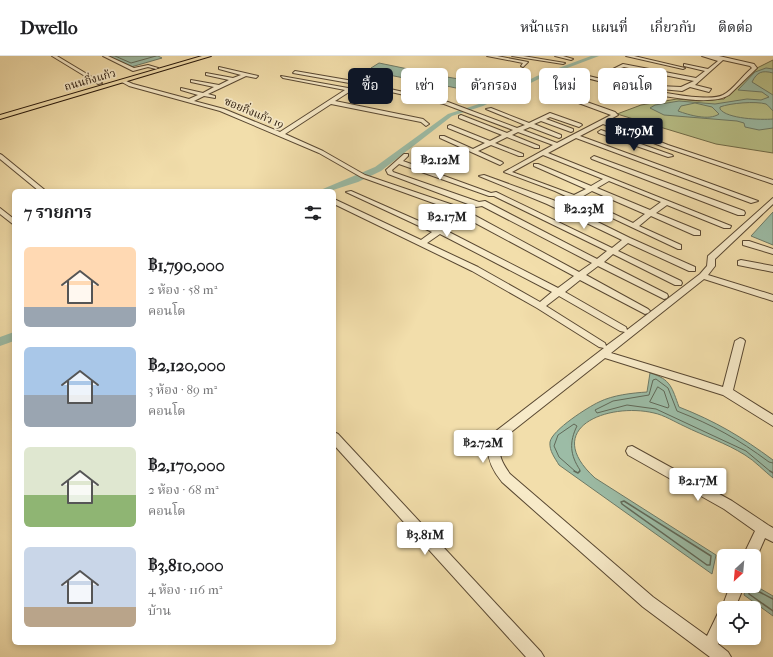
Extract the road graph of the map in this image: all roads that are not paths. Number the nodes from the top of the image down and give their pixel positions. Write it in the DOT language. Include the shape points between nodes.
graph roads {
  1 [pos="54,56"];
  2 [pos="105,56"];
  3 [pos="196,56"];
  4 [pos="208,56"];
  5 [pos="489,56"];
  6 [pos="514,56"];
  7 [pos="557,56"];
  8 [pos="628,56"];
  9 [pos="704,56"];
  10 [pos="713,56"];
  11 [pos="571,59"];
  12 [pos="691,61"];
  13 [pos="563,63"];
  14 [pos="523,66"];
  15 [pos="156,68"];
  16 [pos="221,68"];
  17 [pos="616,68"];
  18 [pos="638,68"];
  19 [pos="683,68"];
  20 [pos="708,70"];
  21 [pos="295,72"];
  22 [pos="208,74"];
  23 [pos="246,74"];
  24 [pos="667,74"];
  25 [pos="256,77"];
  26 [pos="283,77"];
  27 [pos="327,78"];
  28 [pos="590,78"];
  29 [pos="233,80"];
  30 [pos="697,80"];
  31 [pos="122,81"];
  32 [pos="193,81"];
  33 [pos="348,81"];
  34 [pos="100,83"];
  35 [pos="244,83"];
  36 [pos="317,84"];
  37 [pos="691,86"];
  38 [pos="218,87"];
  39 [pos="667,87"];
  40 [pos="183,89"];
  41 [pos="227,89"];
  42 [pos="347,89"];
  43 [pos="348,90"];
  44 [pos="708,90"];
  45 [pos="393,91"];
  46 [pos="700,93"];
  47 [pos="202,94"];
  48 [pos="213,97"];
  49 [pos="712,99"];
  50 [pos="189,101"];
  51 [pos="331,102"];
  52 [pos="450,104"];
  53 [pos="587,104"];
  54 [pos="442,109"];
  55 [pos="489,109"];
  56 [pos="0,112"];
  57 [pos="0,117"];
  58 [pos="461,117"];
  59 [pos="541,119"];
  60 [pos="604,122"];
  61 [pos="426,124"];
  62 [pos="529,125"];
  63 [pos="579,125"];
  64 [pos="450,127"];
  65 [pos="518,130"];
  66 [pos="601,132"];
  67 [pos="573,133"];
  68 [pos="280,135"];
  69 [pos="507,135"];
  70 [pos="559,136"];
  71 [pos="442,137"];
  72 [pos="490,143"];
  73 [pos="557,145"];
  74 [pos="537,148"];
  75 [pos="654,150"];
  76 [pos="473,151"];
  77 [pos="543,153"];
  78 [pos="406,155"];
  79 [pos="0,156"];
  80 [pos="521,156"];
  81 [pos="670,156"];
  82 [pos="594,158"];
  83 [pos="639,159"];
  84 [pos="399,162"];
  85 [pos="500,163"];
  86 [pos="536,165"];
  87 [pos="624,169"];
  88 [pos="482,176"];
  89 [pos="608,179"];
  90 [pos="698,181"];
  91 [pos="773,182"];
  92 [pos="504,184"];
  93 [pos="591,188"];
  94 [pos="41,189"];
  95 [pos="349,192"];
  96 [pos="686,192"];
  97 [pos="493,194"];
  98 [pos="575,198"];
  99 [pos="773,200"];
  100 [pos="367,201"];
  101 [pos="754,201"];
  102 [pos="336,202"];
  103 [pos="666,202"];
  104 [pos="480,204"];
  105 [pos="0,210"];
  106 [pos="350,210"];
  107 [pos="425,210"];
  108 [pos="466,213"];
  109 [pos="741,213"];
  110 [pos="650,214"];
  111 [pos="12,221"];
  112 [pos="452,222"];
  113 [pos="634,226"];
  114 [pos="727,226"];
  115 [pos="439,232"];
  116 [pos="697,233"];
  117 [pos="628,240"];
  118 [pos="421,243"];
  119 [pos="746,243"];
  120 [pos="678,247"];
  121 [pos="613,251"];
  122 [pos="773,252"];
  123 [pos="597,262"];
  124 [pos="741,263"];
  125 [pos="709,267"];
  126 [pos="692,268"];
  127 [pos="773,269"];
  128 [pos="580,275"];
  129 [pos="678,283"];
  130 [pos="558,292"];
  131 [pos="664,296"];
  132 [pos="773,298"];
  133 [pos="540,306"];
  134 [pos="645,311"];
  135 [pos="623,329"];
  136 [pos="740,341"];
  137 [pos="603,350"];
  138 [pos="726,392"];
  139 [pos="773,421"];
  140 [pos="336,439"];
  141 [pos="632,452"];
  142 [pos="768,533"];
  143 [pos="755,549"];
  144 [pos="717,630"];
  145 [pos="709,647"];
  146 [pos="536,657"];
  147 [pos="723,657"];
  1 -- 34 [label="street"];
  2 -- 15 [label="street" via="133,70 148,66"];
  3 -- 15 [label="main road, ถนนกิ่งแก้ว"];
  4 -- 31 [label="main road, ถนนกิ่งแก้ว"];
  5 -- 14 [label="street" via="526,62"];
  6 -- 13 [label="street"];
  7 -- 11 [label="street"];
  8 -- 19 [label="street"];
  9 -- 20 [label="street" via="721,60"];
  10 -- 49 [label="street" via="755,67 724,96"];
  12 -- 19 [label="street"];
  15 -- 34 [label="main road, ถนนกิ่งแก้ว"];
  16 -- 23 [label="street"];
  17 -- 18 [label="street" via="623,65"];
  19 -- 20 [label="street"];
  20 -- 30 [label="street"];
  21 -- 27 [label="street"];
  22 -- 29 [label="street"];
  23 -- 25 [label="street"];
  23 -- 29 [label="street"];
  24 -- 30 [label="street"];
  26 -- 36 [label="street"];
  27 -- 33 [label="street"];
  27 -- 36 [label="street"];
  28 -- 49 [label="street" via="689,98"];
  29 -- 35 [label="street"];
  29 -- 38 [label="street"];
  30 -- 37 [label="street"];
  31 -- 50 [label="street, ซอยกิ่งแก้ว 19"];
  31 -- 57 [label="main road, ถนนกิ่งแก้ว"];
  32 -- 38 [label="street"];
  34 -- 56 [label="main road, ถนนกิ่งแก้ว"];
  36 -- 42 [label="street"];
  37 -- 39 [label="street" via="682,89"];
  37 -- 44 [label="street"];
  38 -- 41 [label="street"];
  38 -- 47 [label="street"];
  40 -- 47 [label="street"];
  43 -- 51 [label="street"];
  45 -- 52 [label="street"];
  46 -- 49 [label="street"];
  47 -- 48 [label="street"];
  47 -- 50 [label="street"];
  50 -- 68 [label="street, ซอยกิ่งแก้ว 19" via="222,110"];
  51 -- 61 [label="street" via="386,111"];
  51 -- 68 [label="street"];
  52 -- 54 [label="street"];
  52 -- 65 [label="street"];
  53 -- 60 [label="street" via="615,114"];
  55 -- 62 [label="street"];
  58 -- 69 [label="street"];
  59 -- 62 [label="street"];
  59 -- 63 [label="street" via="550,115"];
  59 -- 67 [label="street"];
  60 -- 67 [label="street"];
  60 -- 91 [label="street"];
  62 -- 65 [label="street"];
  62 -- 70 [label="street"];
  64 -- 72 [label="street"];
  65 -- 69 [label="street"];
  65 -- 73 [label="street"];
  66 -- 75 [label="street"];
  67 -- 73 [label="street"];
  67 -- 83 [label="street"];
  68 -- 108 [label="street, ซอยกิ่งแก้ว 19" via="321,152 355,172"];
  69 -- 72 [label="street"];
  69 -- 74 [label="street"];
  71 -- 76 [label="street"];
  72 -- 76 [label="street"];
  72 -- 80 [label="street"];
  73 -- 77 [label="street"];
  75 -- 81 [label="street"];
  75 -- 83 [label="street"];
  76 -- 85 [label="street"];
  77 -- 89 [label="street"];
  77 -- 98 [label="street" via="507,172"];
  78 -- 84 [label="street"];
  79 -- 94 [label="street"];
  82 -- 87 [label="street"];
  83 -- 87 [label="street"];
  83 -- 90 [label="street"];
  84 -- 97 [label="street"];
  84 -- 104 [label="street" via="389,170 390,173"];
  86 -- 93 [label="street"];
  87 -- 96 [label="street"];
  88 -- 92 [label="street"];
  89 -- 93 [label="street"];
  89 -- 103 [label="street"];
  90 -- 96 [label="street"];
  90 -- 101 [label="street"];
  92 -- 97 [label="street"];
  92 -- 117 [label="street" via="550,202"];
  93 -- 98 [label="street"];
  93 -- 110 [label="street"];
  95 -- 100 [label="street"];
  96 -- 109 [label="street"];
  97 -- 104 [label="street"];
  97 -- 121 [label="street"];
  98 -- 113 [label="street"];
  99 -- 125 [label="street"];
  100 -- 106 [label="street"];
  100 -- 115 [label="street"];
  102 -- 106 [label="street"];
  103 -- 110 [label="street"];
  103 -- 114 [label="street"];
  104 -- 108 [label="street"];
  104 -- 123 [label="street"];
  105 -- 111 [label="street"];
  106 -- 118 [label="street"];
  107 -- 112 [label="street"];
  108 -- 112 [label="street"];
  108 -- 128 [label="street, ซอยกิ่งแก้ว 19"];
  110 -- 113 [label="street"];
  110 -- 116 [label="street"];
  112 -- 115 [label="street"];
  113 -- 120 [label="street"];
  115 -- 118 [label="street"];
  115 -- 130 [label="street"];
  117 -- 121 [label="street"];
  117 -- 126 [label="street"];
  118 -- 133 [label="street" via="475,269"];
  119 -- 122 [label="street"];
  121 -- 123 [label="street"];
  121 -- 129 [label="street"];
  123 -- 128 [label="street"];
  123 -- 131 [label="street"];
  124 -- 127 [label="street"];
  125 -- 132 [label="street"];
  125 -- 137 [label="street"];
  128 -- 130 [label="street"];
  128 -- 134 [label="street, ซอยกิ่งแก้ว 19"];
  130 -- 133 [label="street"];
  130 -- 135 [label="street"];
  133 -- 137 [label="street"];
  136 -- 138 [label="street"];
  137 -- 138 [label="street"];
  137 -- 145 [label="street" via="496,437 492,446 495,462 506,478 648,602"];
  138 -- 139 [label="street"];
  140 -- 146 [label="street"];
  141 -- 142 [label="street" via="728,505"];
  142 -- 143 [label="street"];
  144 -- 145 [label="street"];
  145 -- 147 [label="street"];
}
